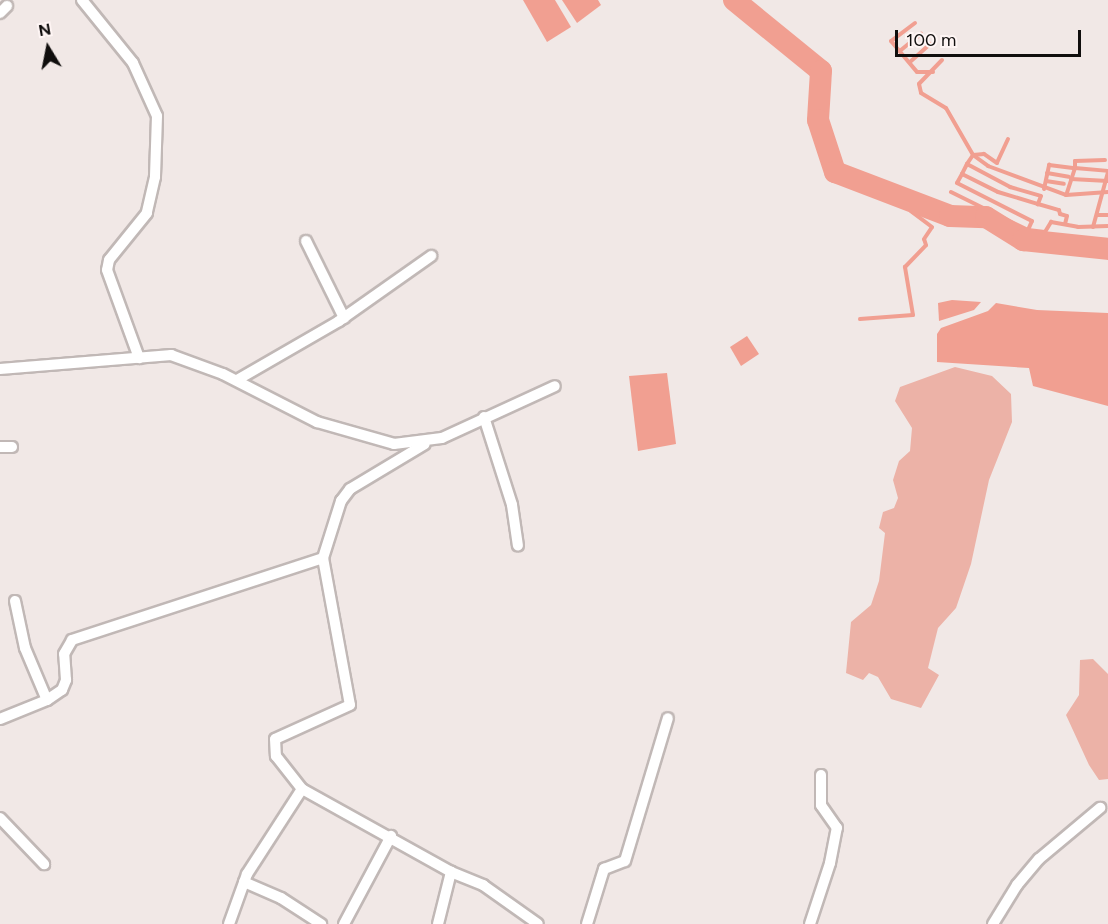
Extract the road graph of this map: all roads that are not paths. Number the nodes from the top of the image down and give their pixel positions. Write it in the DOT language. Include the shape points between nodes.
graph roads {
  1 [pos="82,0"];
  2 [pos="306,241"];
  3 [pos="431,256"];
  4 [pos="344,318"];
  5 [pos="139,358"];
  6 [pos="0,369"];
  7 [pos="237,380"];
  8 [pos="555,386"];
  9 [pos="484,417"];
  10 [pos="427,442"];
  11 [pos="0,447"];
  12 [pos="12,447"];
  13 [pos="518,546"];
  14 [pos="322,558"];
  15 [pos="15,601"];
  16 [pos="47,700"];
  17 [pos="668,718"];
  18 [pos="0,719"];
  19 [pos="821,775"];
  20 [pos="302,789"];
  21 [pos="1100,808"];
  22 [pos="0,818"];
  23 [pos="391,836"];
  24 [pos="44,864"];
  25 [pos="451,872"];
  26 [pos="244,882"];
  27 [pos="229,924"];
  28 [pos="321,924"];
  29 [pos="344,924"];
  30 [pos="438,924"];
  31 [pos="538,924"];
  32 [pos="587,924"];
  33 [pos="810,924"];
  34 [pos="993,924"];
  1 -- 5 [label="street" via="133,63 157,116 155,177 147,213 110,260 107,270"];
  2 -- 4 [label="street"];
  3 -- 4 [label="street"];
  4 -- 7 [label="street"];
  5 -- 6 [label="street"];
  5 -- 7 [label="street" via="175,356"];
  7 -- 10 [label="street" via="317,422 394,444"];
  8 -- 9 [label="street"];
  9 -- 10 [label="street"];
  9 -- 13 [label="street" via="512,505"];
  10 -- 14 [label="street" via="350,489 341,501"];
  11 -- 12 [label="street"];
  14 -- 16 [label="street" via="72,640 64,654 66,686"];
  14 -- 20 [label="street" via="350,705 275,739 276,756"];
  15 -- 16 [label="street" via="25,648"];
  16 -- 18 [label="street"];
  17 -- 32 [label="street" via="625,861 604,869"];
  19 -- 33 [label="street" via="821,805 837,828"];
  20 -- 23 [label="street"];
  20 -- 26 [label="street" via="270,834"];
  21 -- 34 [label="street" via="1039,859"];
  22 -- 24 [label="street"];
  23 -- 25 [label="street"];
  23 -- 29 [label="street"];
  25 -- 30 [label="street"];
  25 -- 31 [label="street" via="495,892 518,913"];
  26 -- 27 [label="street"];
  26 -- 28 [label="street" via="281,898"];
}
